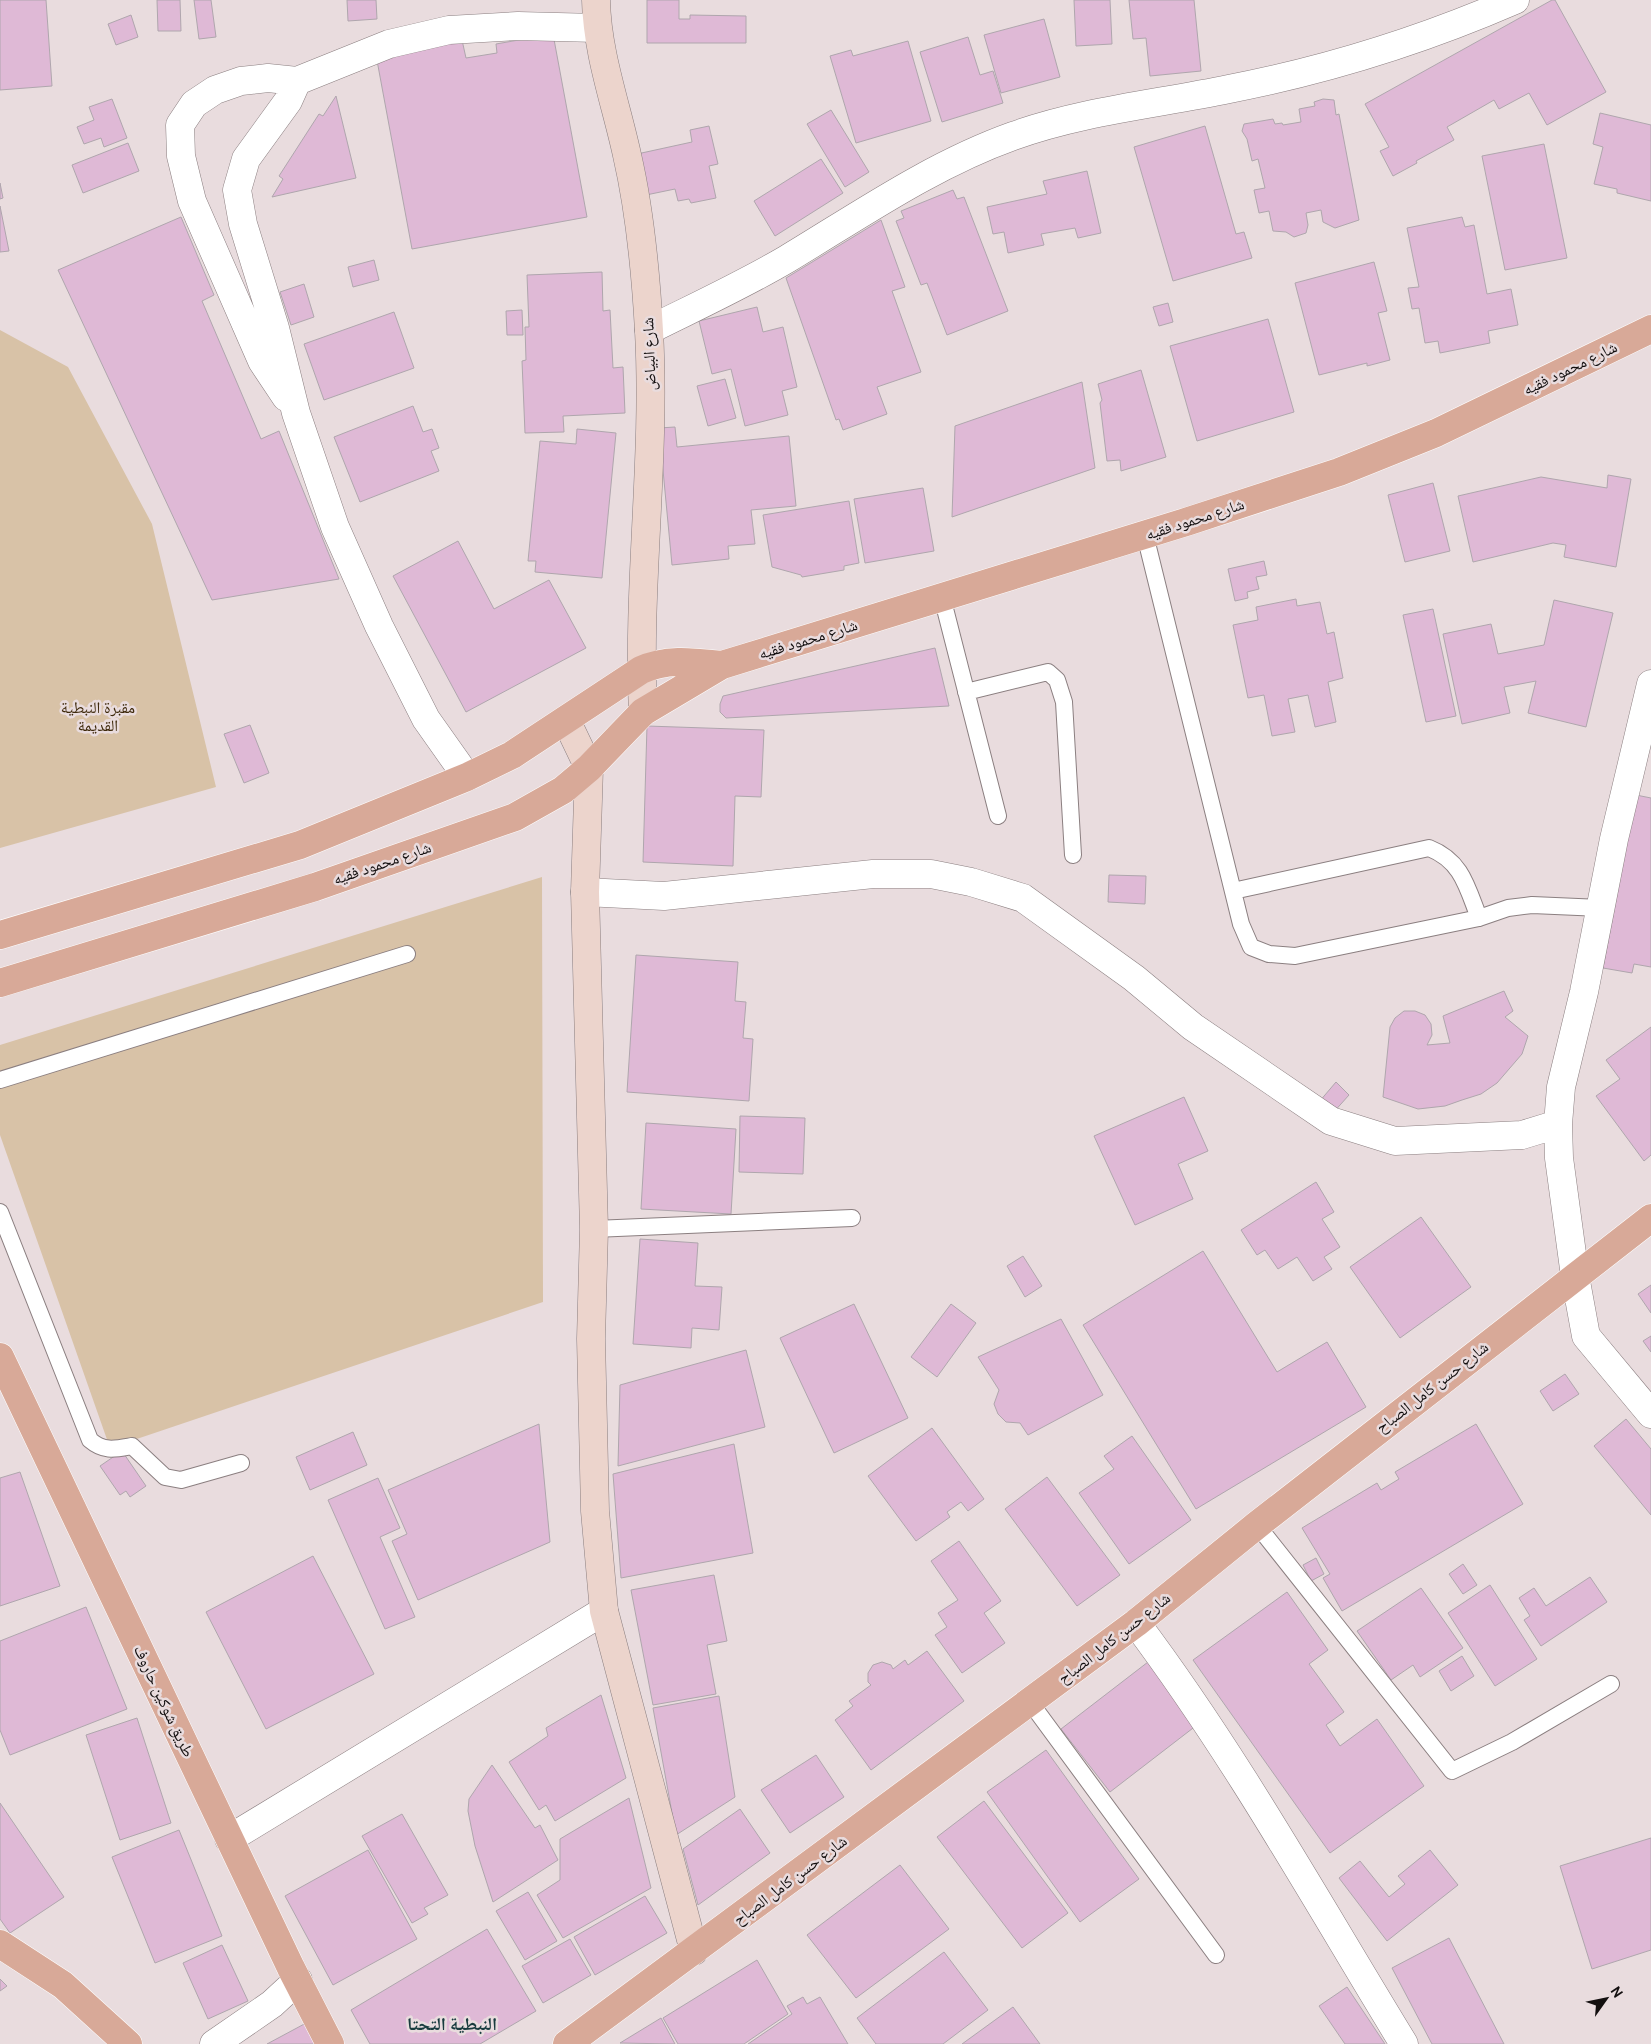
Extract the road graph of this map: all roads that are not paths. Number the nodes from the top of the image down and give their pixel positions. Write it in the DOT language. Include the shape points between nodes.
graph roads {
  1 [pos="596,0"];
  2 [pos="1515,0"];
  3 [pos="597,28"];
  4 [pos="297,81"];
  5 [pos="1651,329"];
  6 [pos="649,330"];
  7 [pos="296,412"];
  8 [pos="1145,535"];
  9 [pos="942,597"];
  10 [pos="722,665"];
  11 [pos="641,670"];
  12 [pos="1651,684"];
  13 [pos="966,692"];
  14 [pos="643,712"];
  15 [pos="566,720"];
  16 [pos="589,768"];
  17 [pos="467,777"];
  18 [pos="998,816"];
  19 [pos="1073,855"];
  20 [pos="1232,891"];
  21 [pos="585,892"];
  22 [pos="1601,908"];
  23 [pos="1479,918"];
  24 [pos="0,935"];
  25 [pos="407,954"];
  26 [pos="0,983"];
  27 [pos="0,1080"];
  28 [pos="1558,1124"];
  29 [pos="0,1212"];
  30 [pos="852,1218"];
  31 [pos="1651,1218"];
  32 [pos="594,1229"];
  33 [pos="1575,1276"];
  34 [pos="0,1357"];
  35 [pos="1651,1414"];
  36 [pos="240,1463"];
  37 [pos="1257,1525"];
  38 [pos="604,1611"];
  39 [pos="1136,1623"];
  40 [pos="1611,1684"];
  41 [pos="1030,1702"];
  42 [pos="229,1839"];
  43 [pos="0,1944"];
  44 [pos="694,1951"];
  45 [pos="1216,1955"];
  46 [pos="298,1980"];
  47 [pos="128,2044"];
  48 [pos="214,2044"];
  49 [pos="330,2044"];
  50 [pos="566,2044"];
  51 [pos="1404,2044"];
  1 -- 3 [label="main road, شارع البياض"];
  2 -- 6 [label="street" via="1408,42 1311,70 1231,89 1078,117 993,143 938,168 783,261"];
  3 -- 4 [label="street" via="518,26 449,30 389,44"];
  3 -- 6 [label="main road, شارع البياض" via="628,157"];
  4 -- 7 [label="street" via="288,101 246,159 237,190 243,224 275,328"];
  4 -- 7 [label="street" via="268,78 241,81 215,90 194,104 180,125 181,156 192,201 262,361"];
  5 -- 8 [label="main road, شارع محمود فقيه" via="1436,433 1339,472"];
  6 -- 11 [label="main road, شارع البياض" via="651,420"];
  7 -- 17 [label="street" via="334,527 379,626 426,719"];
  8 -- 9 [label="main road, شارع محمود فقيه"];
  8 -- 20 [label="lane"];
  9 -- 10 [label="main road, شارع محمود فقيه"];
  9 -- 13 [label="lane"];
  10 -- 11 [label="main road, شارع محمود فقيه" via="657,662"];
  10 -- 14 [label="main road, شارع محمود فقيه"];
  11 -- 14 [label="main road, شارع البياض"];
  11 -- 15 [label="main road, شارع محمود فقيه"];
  12 -- 22 [label="street"];
  13 -- 18 [label="lane"];
  13 -- 19 [label="lane" via="1048,672 1057,680 1064,702"];
  14 -- 16 [label="main road, شارع محمود فقيه"];
  15 -- 16 [label="main road"];
  15 -- 17 [label="main road, شارع محمود فقيه" via="512,755"];
  16 -- 21 [label="main road"];
  16 -- 26 [label="main road, شارع محمود فقيه" via="563,790 515,817 315,887"];
  17 -- 24 [label="main road, شارع محمود فقيه" via="300,845"];
  20 -- 23 [label="lane" via="1429,848 1445,854 1461,874"];
  20 -- 23 [label="lane" via="1251,947 1269,954 1295,956"];
  21 -- 28 [label="street" via="664,896 873,874 931,874 971,882 1024,898 1134,978 1193,1028 1331,1121 1395,1141 1522,1135"];
  21 -- 32 [label="main road"];
  22 -- 23 [label="lane" via="1532,905 1508,908"];
  22 -- 28 [label="street" via="1561,1087"];
  25 -- 27 [label="lane"];
  28 -- 33 [label="street" via="1559,1158"];
  29 -- 36 [label="lane" via="90,1440 96,1446 109,1450 132,1446 166,1477 181,1480"];
  30 -- 32 [label="lane"];
  31 -- 33 [label="main road, شارع حسن كامل الصباح"];
  32 -- 38 [label="main road" via="591,1339 595,1511"];
  33 -- 35 [label="street" via="1586,1336"];
  33 -- 37 [label="main road, شارع حسن كامل الصباح"];
  34 -- 42 [label="main road, طريق شوكين حاروف"];
  37 -- 39 [label="main road, شارع حسن كامل الصباح"];
  37 -- 40 [label="lane" via="1452,1771 1512,1742"];
  38 -- 42 [label="street"];
  38 -- 44 [label="main road"];
  39 -- 41 [label="main road, شارع حسن كامل الصباح"];
  39 -- 51 [label="street" via="1237,1767"];
  41 -- 44 [label="main road, شارع حسن كامل الصباح"];
  41 -- 45 [label="lane"];
  42 -- 46 [label="main road, طريق شوكين حاروف"];
  43 -- 47 [label="main road" via="63,1984"];
  44 -- 50 [label="main road, شارع حسن كامل الصباح"];
  46 -- 48 [label="street" via="272,2004"];
  46 -- 49 [label="main road, طريق شوكين حاروف"];
}
